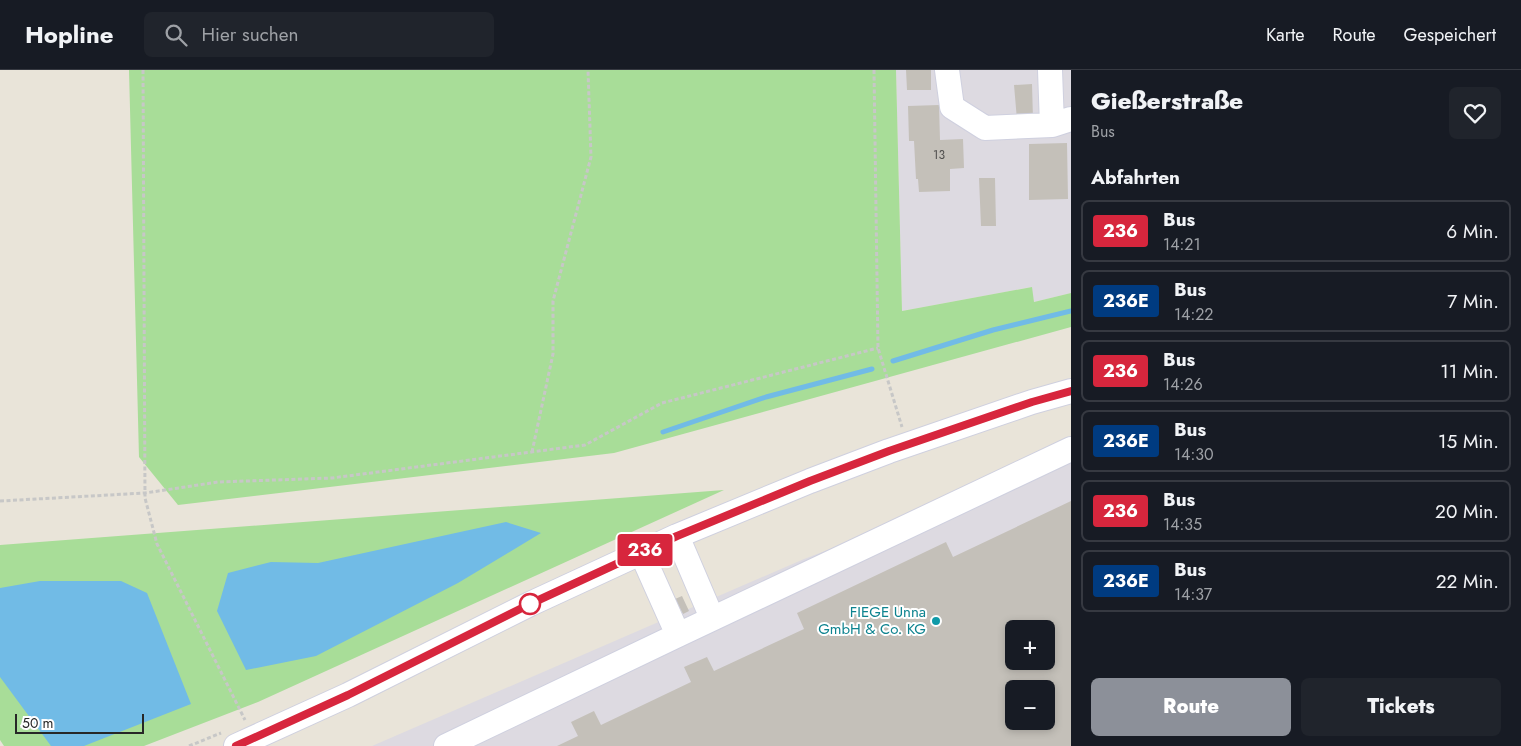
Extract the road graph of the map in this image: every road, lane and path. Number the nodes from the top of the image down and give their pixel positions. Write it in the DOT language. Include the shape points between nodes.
graph roads {
  1 [pos="143,70"];
  2 [pos="588,70"];
  3 [pos="874,70"];
  4 [pos="947,70"];
  5 [pos="1050,70"];
  6 [pos="1061,122"];
  7 [pos="878,348"];
  8 [pos="1071,392"];
  9 [pos="903,430"];
  10 [pos="1071,449"];
  11 [pos="532,452"];
  12 [pos="145,493"];
  13 [pos="0,501"];
  14 [pos="677,536"];
  15 [pos="641,552"];
  16 [pos="712,618"];
  17 [pos="678,634"];
  18 [pos="246,723"];
  19 [pos="236,746"];
  20 [pos="446,746"];
  1 -- 12 [label="path"];
  2 -- 11 [label="path" via="591,158 553,301 553,354"];
  3 -- 7 [label="path"];
  4 -- 6 [label="street" via="952,107 985,128"];
  5 -- 6 [label="street"];
  7 -- 9 [label="path"];
  7 -- 11 [label="path" via="662,403 585,445"];
  8 -- 14 [label="street" via="1032,402 889,451"];
  10 -- 16 [label="street"];
  11 -- 12 [label="path" via="332,478 218,482"];
  12 -- 13 [label="path"];
  12 -- 18 [label="path" via="157,544"];
  14 -- 15 [label="street"];
  14 -- 16 [label="street"];
  15 -- 17 [label="street"];
  15 -- 19 [label="street"];
  16 -- 17 [label="street"];
  17 -- 20 [label="street"];
}
